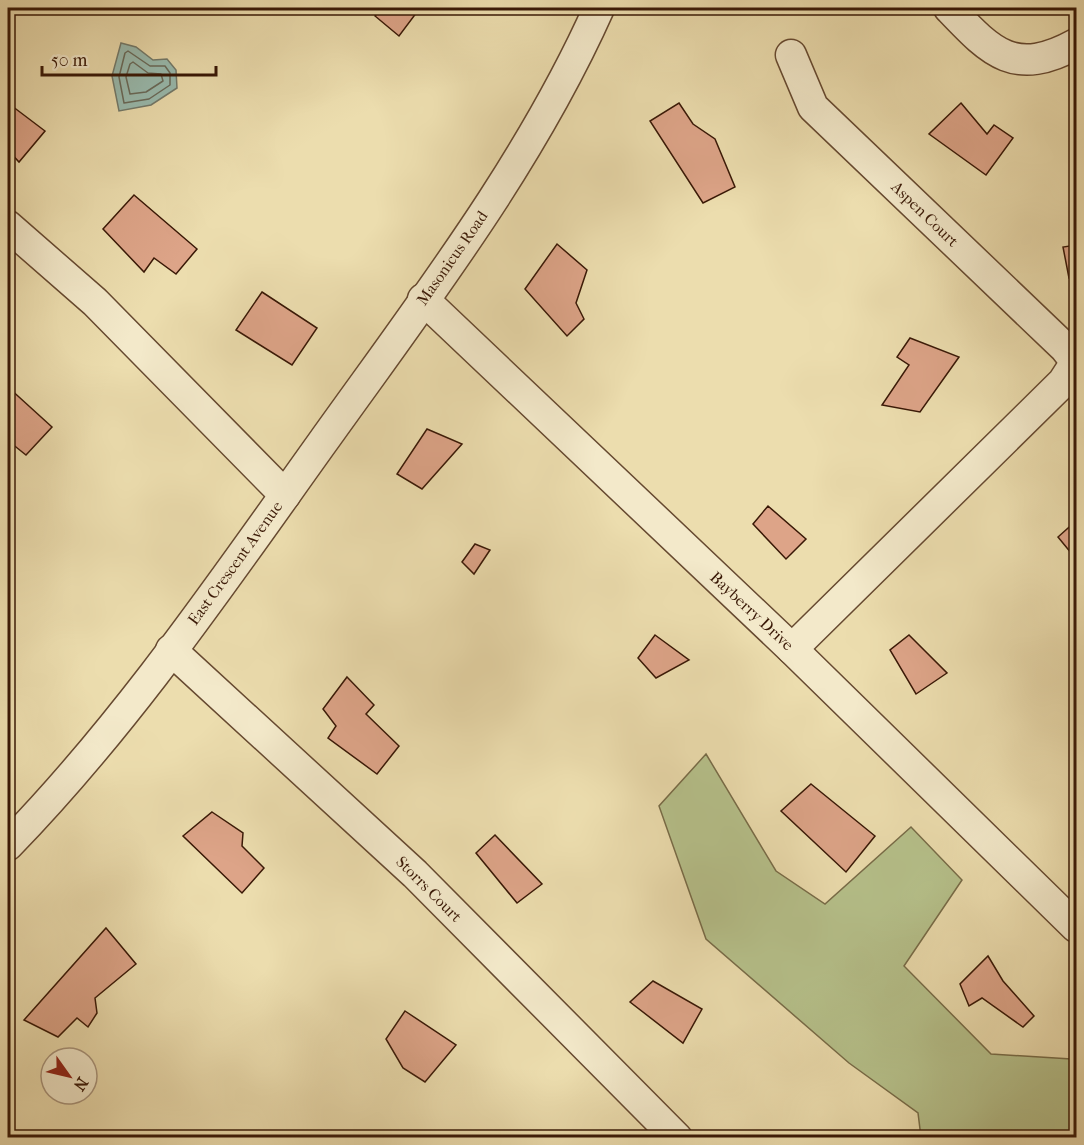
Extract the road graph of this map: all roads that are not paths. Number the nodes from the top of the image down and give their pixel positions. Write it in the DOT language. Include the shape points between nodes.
graph roads {
  1 [pos="599,8"];
  2 [pos="948,8"];
  3 [pos="1077,44"];
  4 [pos="792,55"];
  5 [pos="8,226"];
  6 [pos="423,299"];
  7 [pos="1076,362"];
  8 [pos="285,495"];
  9 [pos="792,649"];
  10 [pos="171,650"];
  11 [pos="8,845"];
  12 [pos="1077,927"];
  13 [pos="676,1137"];
  1 -- 6 [label="street, Masonicus Road" via="541,125"];
  2 -- 3 [label="street" via="984,45 1007,58 1038,60"];
  4 -- 7 [label="street, Aspen Court" via="813,106"];
  5 -- 8 [label="street, East Crescent Avenue" via="95,302"];
  6 -- 8 [label="street, Masonicus Road"];
  6 -- 9 [label="street, Bayberry Drive"];
  7 -- 9 [label="street, Aspen Court" via="1063,382"];
  8 -- 10 [label="street, East Crescent Avenue"];
  9 -- 12 [label="street, Bayberry Drive"];
  10 -- 11 [label="street, East Crescent Avenue" via="86,759"];
  10 -- 13 [label="street, Storrs Court" via="415,874"];
}
